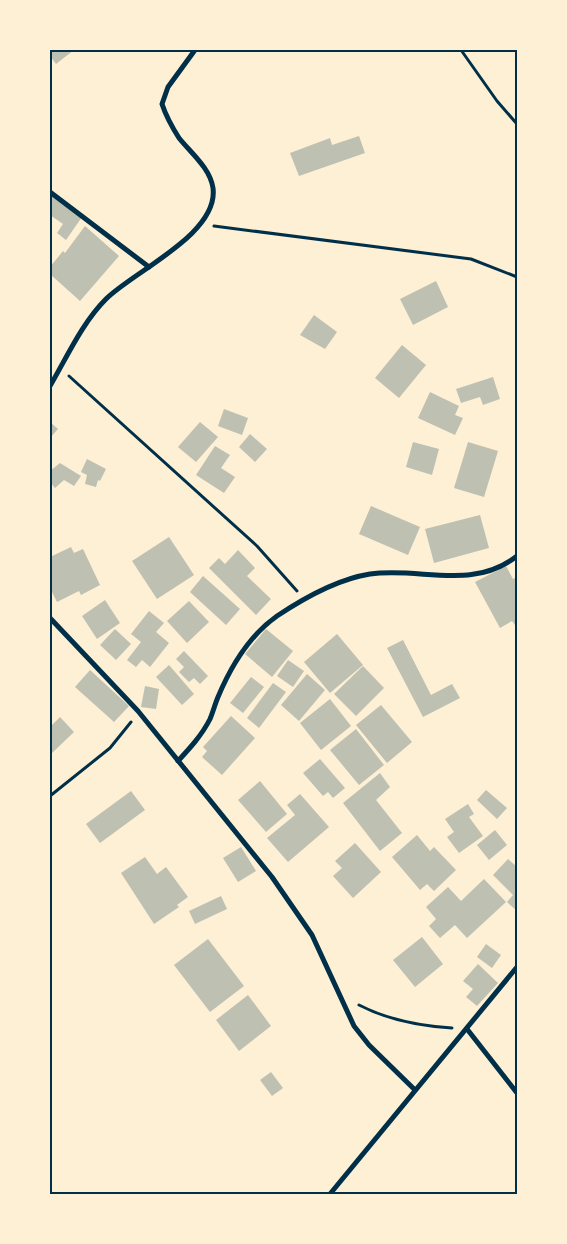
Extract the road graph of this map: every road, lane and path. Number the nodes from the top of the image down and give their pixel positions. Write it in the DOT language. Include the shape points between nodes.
graph roads {
  1 [pos="195,50"];
  2 [pos="461,50"];
  3 [pos="517,124"];
  4 [pos="50,192"];
  5 [pos="201,224"];
  6 [pos="149,267"];
  7 [pos="517,276"];
  8 [pos="60,368"];
  9 [pos="50,386"];
  10 [pos="517,556"];
  11 [pos="304,599"];
  12 [pos="50,618"];
  13 [pos="138,711"];
  14 [pos="178,761"];
  15 [pos="50,796"];
  16 [pos="517,967"];
  17 [pos="338,995"];
  18 [pos="467,1029"];
  19 [pos="414,1089"];
  20 [pos="517,1093"];
  21 [pos="330,1194"];
  1 -- 5 [label="street" via="168,87 162,104 178,136 211,179 213,200"];
  2 -- 3 [label="path"];
  4 -- 6 [label="street"];
  5 -- 6 [label="street"];
  5 -- 7 [label="path" via="471,259"];
  6 -- 8 [label="street" via="106,299"];
  8 -- 9 [label="street"];
  8 -- 11 [label="path" via="257,546"];
  10 -- 11 [label="street" via="486,574 369,574"];
  11 -- 14 [label="street" via="253,637 236,662 197,741"];
  12 -- 13 [label="street"];
  13 -- 14 [label="street"];
  13 -- 15 [label="path" via="110,748"];
  14 -- 17 [label="street" via="272,877 312,935"];
  16 -- 18 [label="street"];
  17 -- 18 [label="path" via="376,1014 435,1027"];
  17 -- 19 [label="street" via="354,1026 369,1045"];
  18 -- 19 [label="street"];
  18 -- 20 [label="street"];
  19 -- 21 [label="street"];
}
